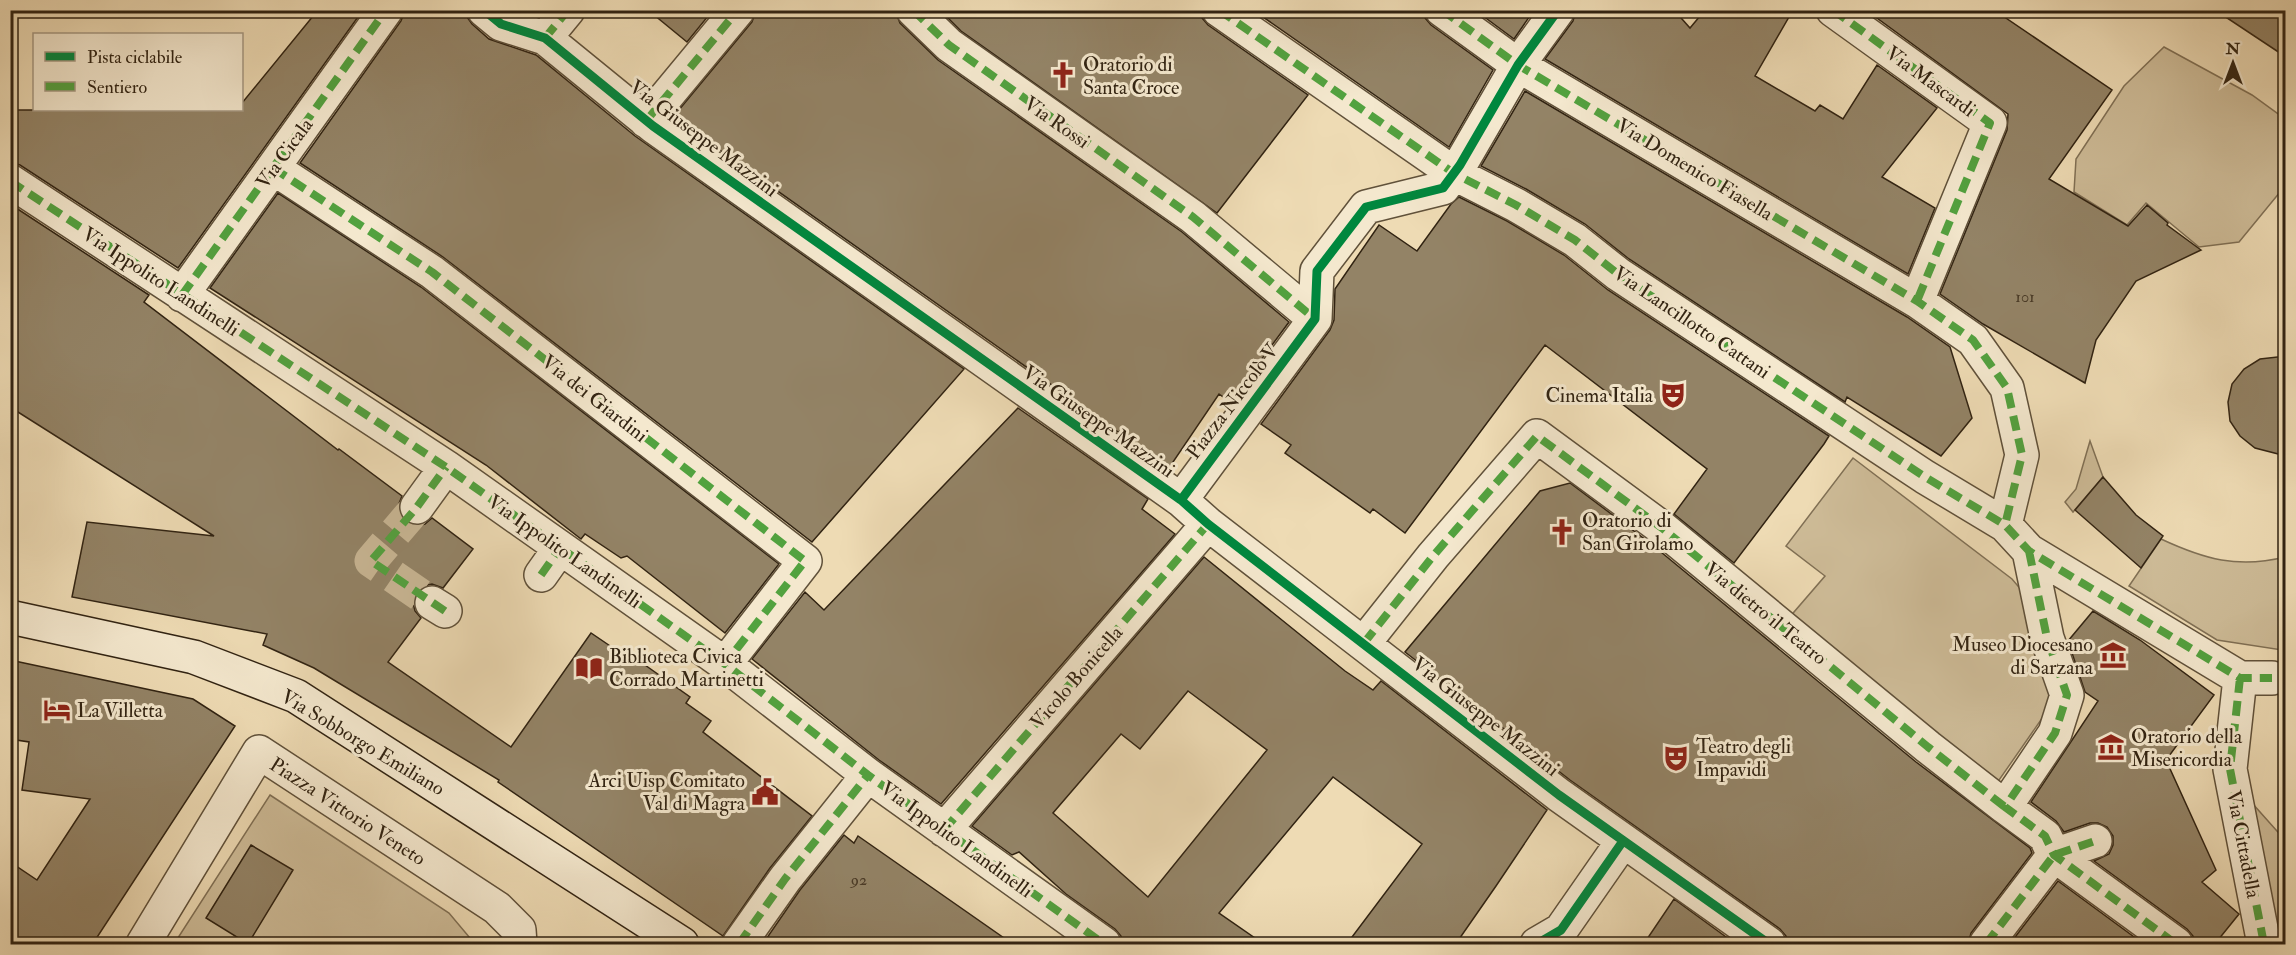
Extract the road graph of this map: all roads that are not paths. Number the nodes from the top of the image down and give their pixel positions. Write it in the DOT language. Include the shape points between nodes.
graph roads {
  1 [pos="386,10"];
  2 [pos="484,10"];
  3 [pos="568,10"];
  4 [pos="738,10"];
  5 [pos="913,10"];
  6 [pos="1219,10"];
  7 [pos="1442,10"];
  8 [pos="1558,10"];
  9 [pos="1833,10"];
  10 [pos="545,38"];
  11 [pos="1518,65"];
  12 [pos="646,121"];
  13 [pos="273,168"];
  14 [pos="1455,174"];
  15 [pos="10,181"];
  16 [pos="182,295"];
  17 [pos="1917,301"];
  18 [pos="1313,322"];
  19 [pos="446,467"];
  20 [pos="1181,500"];
  21 [pos="417,507"];
  22 [pos="1208,524"];
  23 [pos="2005,525"];
  24 [pos="560,548"];
  25 [pos="2029,551"];
  26 [pos="541,575"];
  27 [pos="10,617"];
  28 [pos="1364,643"];
  29 [pos="725,664"];
  30 [pos="2272,678"];
  31 [pos="2238,693"];
  32 [pos="868,775"];
  33 [pos="2005,807"];
  34 [pos="944,830"];
  35 [pos="1623,841"];
  36 [pos="2095,841"];
  37 [pos="2054,855"];
  38 [pos="143,945"];
  39 [pos="520,945"];
  40 [pos="682,945"];
  41 [pos="739,945"];
  42 [pos="1104,945"];
  43 [pos="1536,945"];
  44 [pos="1769,945"];
  45 [pos="1986,945"];
  46 [pos="2176,945"];
  47 [pos="2264,945"];
  1 -- 13 [label="street, Via Cicala"];
  2 -- 10 [label="street, Via Giuseppe Mazzini" via="501,24"];
  3 -- 10 [label="street"];
  4 -- 12 [label="street"];
  5 -- 18 [label="street, Via Rossi" via="949,45 1206,228"];
  6 -- 14 [label="street, Via Lancillotto Cattani"];
  7 -- 11 [label="street, Via Domenico Fiasella"];
  8 -- 11 [label="street"];
  9 -- 17 [label="street, Via Mascardi" via="1990,123"];
  10 -- 12 [label="street, Via Giuseppe Mazzini"];
  11 -- 14 [label="street"];
  11 -- 17 [label="street, Via Domenico Fiasella"];
  12 -- 20 [label="street, Via Giuseppe Mazzini"];
  13 -- 16 [label="street, Via Cicala"];
  13 -- 29 [label="street, Via dei Giardini" via="432,272 805,561"];
  14 -- 18 [label="street" via="1443,188 1366,207 1317,271"];
  14 -- 23 [label="street, Via Lancillotto Cattani" via="1575,240 1618,274 1925,477"];
  15 -- 16 [label="street, Via Ippolito Landinelli"];
  16 -- 19 [label="street, Via Ippolito Landinelli"];
  17 -- 23 [label="street, Via Domenico Fiasella" via="1973,340 2007,388 2022,455"];
  18 -- 20 [label="street, Piazza Niccolò V"];
  19 -- 21 [label="street"];
  19 -- 24 [label="street, Via Ippolito Landinelli"];
  20 -- 22 [label="street, Via Giuseppe Mazzini"];
  22 -- 28 [label="street, Via Giuseppe Mazzini"];
  22 -- 34 [label="street, Vicolo Bonicella"];
  23 -- 25 [label="street, Via Lancillotto Cattani"];
  24 -- 26 [label="street"];
  24 -- 29 [label="street, Via Ippolito Landinelli"];
  25 -- 31 [label="street"];
  25 -- 33 [label="street" via="2047,638 2067,695 2055,733"];
  27 -- 40 [label="street, Via Sobborgo Emiliano" via="194,657 296,696"];
  28 -- 33 [label="street, Via dietro il Teatro" via="1537,436 1662,528"];
  28 -- 35 [label="street, Via Giuseppe Mazzini"];
  29 -- 32 [label="street, Via Ippolito Landinelli"];
  30 -- 31 [label="street"];
  31 -- 47 [label="street, Via Cittadella" via="2230,770"];
  32 -- 34 [label="street, Via Ippolito Landinelli"];
  32 -- 41 [label="street" via="785,879"];
  33 -- 37 [label="street" via="2045,836"];
  34 -- 42 [label="street, Via Ippolito Landinelli"];
  35 -- 43 [label="street" via="1561,930"];
  35 -- 44 [label="street, Via Giuseppe Mazzini"];
  36 -- 37 [label="street"];
  37 -- 45 [label="street"];
  37 -- 46 [label="street"];
  38 -- 39 [label="street, Piazza Vittorio Veneto" via="259,752 497,908 519,930"];
}
